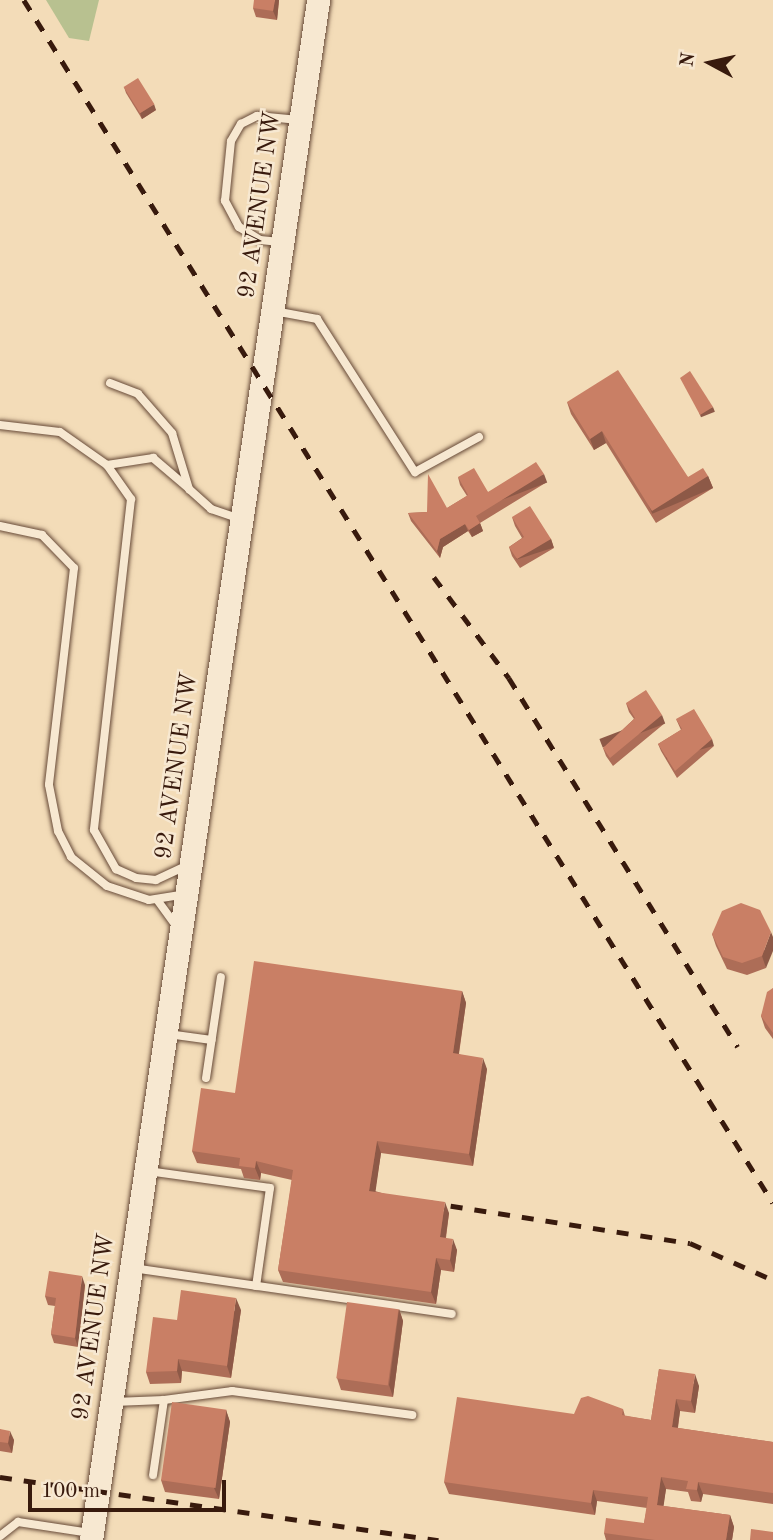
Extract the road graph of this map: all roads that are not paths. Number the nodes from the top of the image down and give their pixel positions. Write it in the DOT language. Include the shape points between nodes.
graph roads {
  1 [pos="318,0"];
  2 [pos="300,120"];
  3 [pos="283,242"];
  4 [pos="273,311"];
  5 [pos="110,383"];
  6 [pos="0,425"];
  7 [pos="479,437"];
  8 [pos="107,465"];
  9 [pos="189,489"];
  10 [pos="240,519"];
  11 [pos="0,526"];
  12 [pos="193,846"];
  13 [pos="187,885"];
  14 [pos="158,901"];
  15 [pos="179,936"];
  16 [pos="221,977"];
  17 [pos="165,1034"];
  18 [pos="212,1040"];
  19 [pos="206,1078"];
  20 [pos="145,1171"];
  21 [pos="130,1268"];
  22 [pos="256,1286"];
  23 [pos="452,1314"];
  24 [pos="164,1400"];
  25 [pos="111,1403"];
  26 [pos="411,1415"];
  27 [pos="153,1475"];
  28 [pos="0,1536"];
  29 [pos="91,1536"];
  1 -- 2 [label="main road, 92 AVENUE NW"];
  2 -- 3 [label="main road, 92 AVENUE NW"];
  2 -- 3 [label="lane" via="257,116 241,124 226,174 225,201 239,227 260,240"];
  3 -- 4 [label="main road, 92 AVENUE NW"];
  4 -- 7 [label="lane" via="317,319 415,472"];
  4 -- 10 [label="main road, 92 AVENUE NW"];
  5 -- 9 [label="lane" via="138,394 166,426"];
  6 -- 8 [label="lane" via="60,432"];
  8 -- 9 [label="lane" via="153,458"];
  8 -- 12 [label="lane" via="131,499 94,830 116,869 136,878 174,875 189,863"];
  9 -- 10 [label="lane" via="211,509"];
  10 -- 12 [label="main road, 92 AVENUE NW"];
  11 -- 14 [label="lane" via="42,536 74,568 49,785 58,831 87,873"];
  12 -- 13 [label="main road, 92 AVENUE NW"];
  13 -- 14 [label="lane" via="176,900"];
  13 -- 15 [label="main road, 92 AVENUE NW"];
  14 -- 15 [label="lane" via="171,913"];
  15 -- 17 [label="main road, 92 AVENUE NW"];
  16 -- 18 [label="lane"];
  17 -- 18 [label="lane"];
  17 -- 20 [label="main road, 92 AVENUE NW"];
  18 -- 19 [label="lane"];
  20 -- 21 [label="main road, 92 AVENUE NW"];
  20 -- 22 [label="lane" via="270,1188"];
  21 -- 22 [label="lane"];
  21 -- 25 [label="main road, 92 AVENUE NW"];
  22 -- 23 [label="lane"];
  24 -- 25 [label="lane"];
  24 -- 26 [label="lane" via="232,1391"];
  24 -- 27 [label="lane"];
  25 -- 29 [label="main road, 92 AVENUE NW"];
  28 -- 29 [label="lane" via="18,1522"];
}
